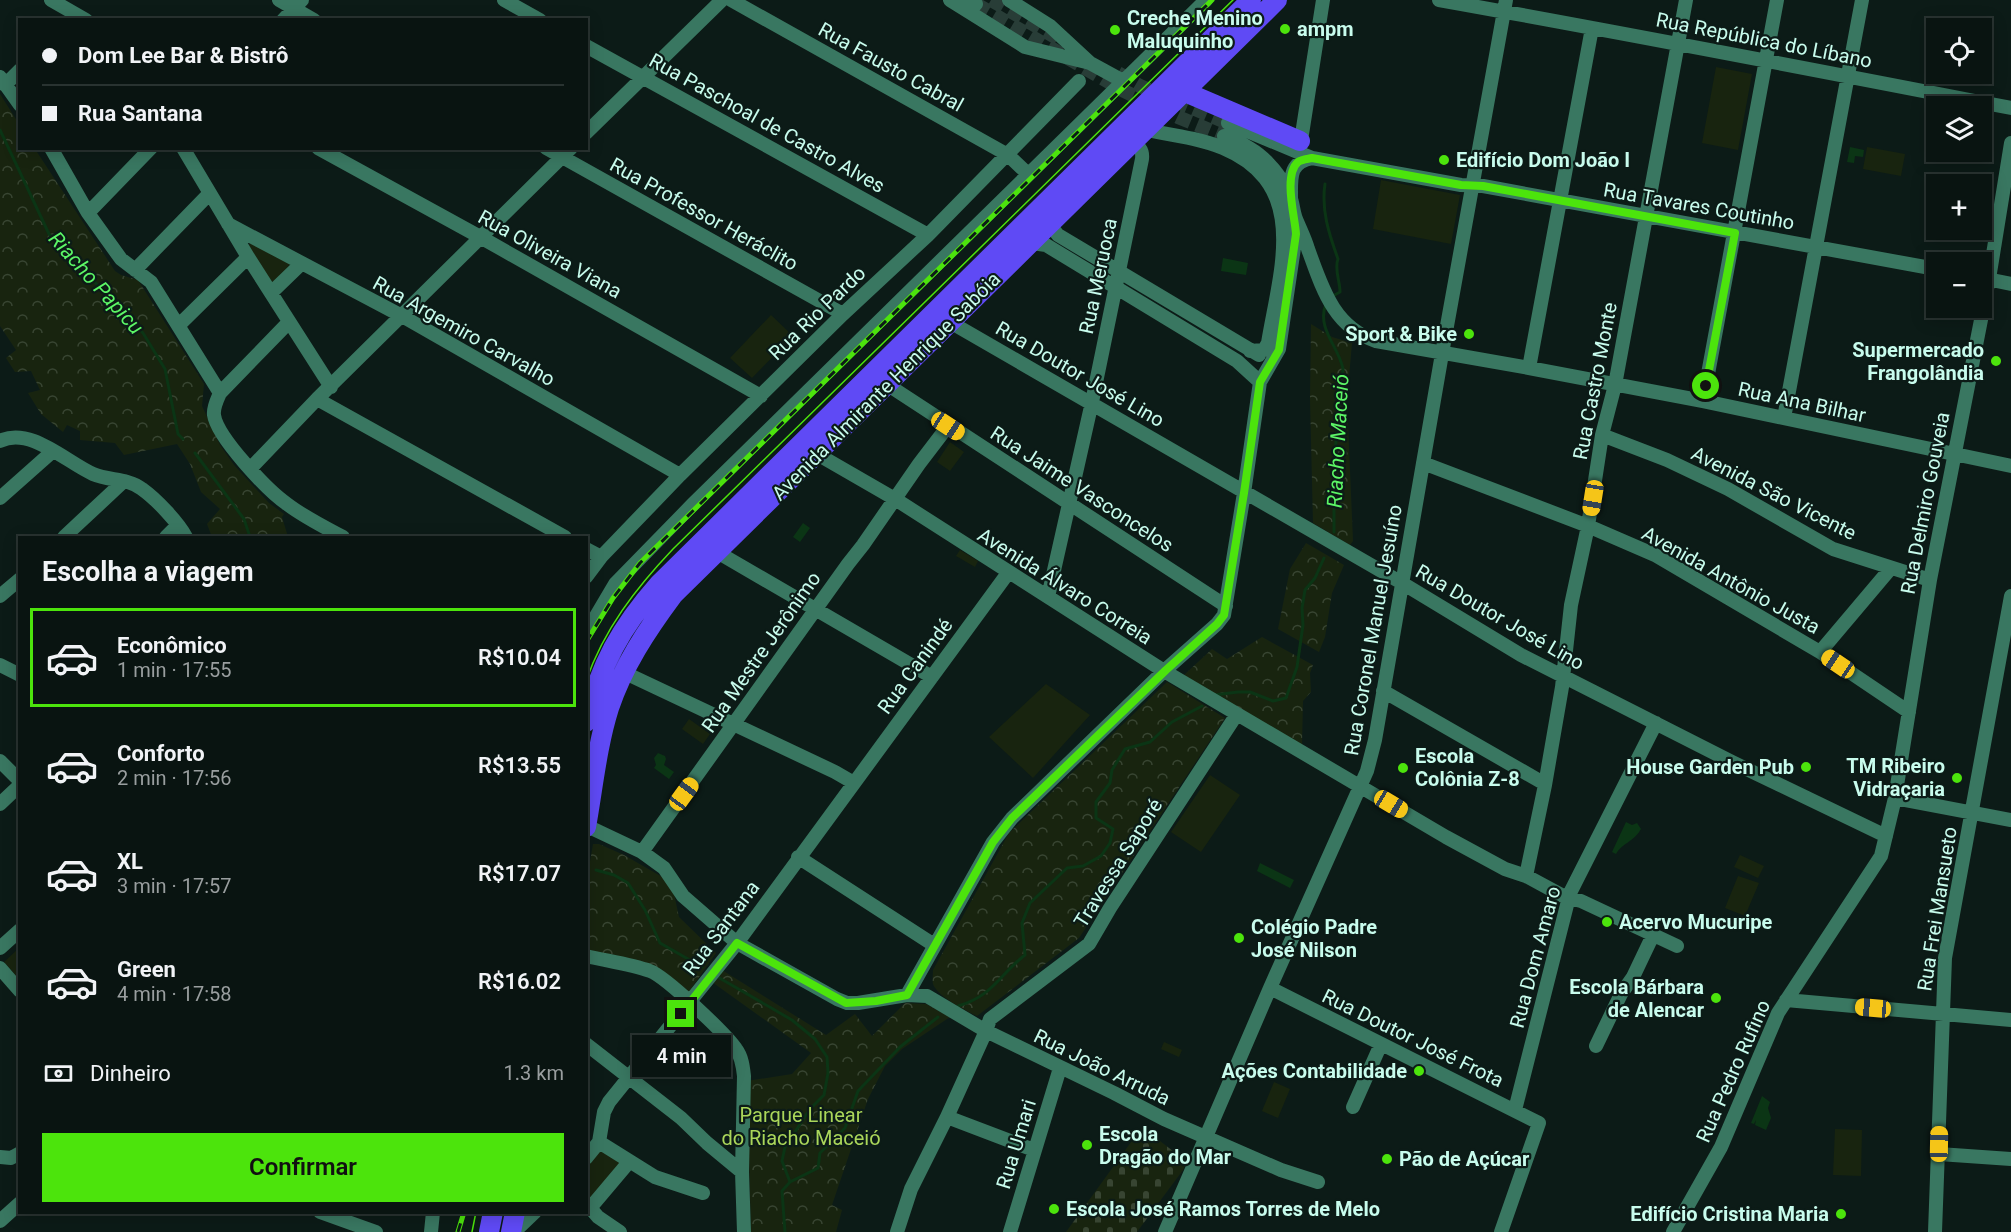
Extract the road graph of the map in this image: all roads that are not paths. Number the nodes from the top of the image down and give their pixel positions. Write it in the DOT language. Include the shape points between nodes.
graph roads {
  1 [pos="51,0"];
  2 [pos="279,0"];
  3 [pos="504,0"];
  4 [pos="722,0"];
  5 [pos="731,0"];
  6 [pos="950,0"];
  7 [pos="1009,0"];
  8 [pos="1206,0"];
  9 [pos="1251,0"];
  10 [pos="1277,0"];
  11 [pos="1323,0"];
  12 [pos="1439,0"];
  13 [pos="1686,0"];
  14 [pos="1777,0"];
  15 [pos="1862,0"];
  16 [pos="298,4"];
  17 [pos="1505,6"];
  18 [pos="78,18"];
  19 [pos="285,18"];
  20 [pos="312,18"];
  21 [pos="536,18"];
  22 [pos="1592,28"];
  23 [pos="1678,43"];
  24 [pos="588,46"];
  25 [pos="1068,52"];
  26 [pos="1766,62"];
  27 [pos="18,71"];
  28 [pos="1849,76"];
  29 [pos="643,77"];
  30 [pos="2,81"];
  31 [pos="1079,81"];
  32 [pos="1123,81"];
  33 [pos="1185,92"];
  34 [pos="18,102"];
  35 [pos="2011,108"];
  36 [pos="588,131"];
  37 [pos="1139,136"];
  38 [pos="1300,141"];
  39 [pos="2011,143"];
  40 [pos="52,150"];
  41 [pos="149,150"];
  42 [pos="184,150"];
  43 [pos="322,150"];
  44 [pos="567,153"];
  45 [pos="1008,154"];
  46 [pos="1312,158"];
  47 [pos="1028,174"];
  48 [pos="1472,185"];
  49 [pos="209,194"];
  50 [pos="1291,197"];
  51 [pos="1560,200"];
  52 [pos="88,213"];
  53 [pos="1289,216"];
  54 [pos="1647,217"];
  55 [pos="228,224"];
  56 [pos="1050,225"];
  57 [pos="1735,233"];
  58 [pos="928,235"];
  59 [pos="482,238"];
  60 [pos="1032,243"];
  61 [pos="1816,247"];
  62 [pos="1990,252"];
  63 [pos="248,257"];
  64 [pos="301,264"];
  65 [pos="1926,267"];
  66 [pos="135,270"];
  67 [pos="1119,270"];
  68 [pos="1992,280"];
  69 [pos="2011,284"];
  70 [pos="1115,288"];
  71 [pos="272,292"];
  72 [pos="843,314"];
  73 [pos="402,316"];
  74 [pos="1978,318"];
  75 [pos="289,322"];
  76 [pos="950,322"];
  77 [pos="179,325"];
  78 [pos="1279,350"];
  79 [pos="1250,351"];
  80 [pos="1442,354"];
  81 [pos="1529,368"];
  82 [pos="1260,382"];
  83 [pos="888,385"];
  84 [pos="1615,385"];
  85 [pos="331,387"];
  86 [pos="220,393"];
  87 [pos="761,396"];
  88 [pos="318,399"];
  89 [pos="1703,401"];
  90 [pos="1092,402"];
  91 [pos="1784,418"];
  92 [pos="948,426"];
  93 [pos="1602,435"];
  94 [pos="0,441"];
  95 [pos="53,451"];
  96 [pos="817,454"];
  97 [pos="1953,454"];
  98 [pos="1423,463"];
  99 [pos="2011,466"];
  100 [pos="250,468"];
  101 [pos="93,474"];
  102 [pos="680,475"];
  103 [pos="124,481"];
  104 [pos="1244,493"];
  105 [pos="108,495"];
  106 [pos="0,498"];
  107 [pos="896,499"];
  108 [pos="1069,503"];
  109 [pos="312,520"];
  110 [pos="1588,526"];
  111 [pos="182,531"];
  112 [pos="65,536"];
  113 [pos="318,536"];
  114 [pos="341,536"];
  115 [pos="563,536"];
  116 [pos="588,550"];
  117 [pos="717,552"];
  118 [pos="601,557"];
  119 [pos="1891,568"];
  120 [pos="1008,573"];
  121 [pos="588,574"];
  122 [pos="1930,580"];
  123 [pos="18,581"];
  124 [pos="1402,583"];
  125 [pos="0,596"];
  126 [pos="2011,596"];
  127 [pos="1048,597"];
  128 [pos="1226,606"];
  129 [pos="816,610"];
  130 [pos="588,630"];
  131 [pos="1820,652"];
  132 [pos="0,665"];
  133 [pos="623,672"];
  134 [pos="1164,672"];
  135 [pos="18,674"];
  136 [pos="932,677"];
  137 [pos="1563,677"];
  138 [pos="1383,691"];
  139 [pos="1909,712"];
  140 [pos="1237,714"];
  141 [pos="588,716"];
  142 [pos="1656,723"];
  143 [pos="733,725"];
  144 [pos="0,761"];
  145 [pos="18,779"];
  146 [pos="590,781"];
  147 [pos="854,783"];
  148 [pos="1545,784"];
  149 [pos="1361,786"];
  150 [pos="18,787"];
  151 [pos="1895,798"];
  152 [pos="0,804"];
  153 [pos="588,812"];
  154 [pos="1972,813"];
  155 [pos="2011,820"];
  156 [pos="588,827"];
  157 [pos="1886,836"];
  158 [pos="642,852"];
  159 [pos="798,857"];
  160 [pos="1526,876"];
  161 [pos="1569,898"];
  162 [pos="18,932"];
  163 [pos="1653,935"];
  164 [pos="737,943"];
  165 [pos="934,945"];
  166 [pos="1677,946"];
  167 [pos="0,948"];
  168 [pos="588,956"];
  169 [pos="0,968"];
  170 [pos="1270,988"];
  171 [pos="18,989"];
  172 [pos="907,995"];
  173 [pos="1785,1000"];
  174 [pos="689,1003"];
  175 [pos="1942,1015"];
  176 [pos="2011,1020"];
  177 [pos="986,1031"];
  178 [pos="1381,1044"];
  179 [pos="588,1046"];
  180 [pos="1596,1046"];
  181 [pos="1060,1068"];
  182 [pos="629,1077"];
  183 [pos="1353,1107"];
  184 [pos="1515,1110"];
  185 [pos="947,1117"];
  186 [pos="1206,1137"];
  187 [pos="599,1142"];
  188 [pos="1034,1150"];
  189 [pos="18,1154"];
  190 [pos="1939,1154"];
  191 [pos="588,1156"];
  192 [pos="0,1157"];
  193 [pos="2011,1159"];
  194 [pos="629,1162"];
  195 [pos="742,1172"];
  196 [pos="1318,1182"];
  197 [pos="703,1193"];
  198 [pos="18,1205"];
  199 [pos="589,1205"];
  200 [pos="326,1214"];
  201 [pos="433,1214"];
  202 [pos="493,1214"];
  203 [pos="515,1214"];
  204 [pos="533,1214"];
  205 [pos="0,1221"];
  206 [pos="376,1232"];
  207 [pos="431,1232"];
  208 [pos="489,1232"];
  209 [pos="513,1232"];
  210 [pos="620,1232"];
  211 [pos="744,1232"];
  212 [pos="897,1232"];
  213 [pos="1010,1232"];
  214 [pos="1165,1232"];
  215 [pos="1501,1232"];
  216 [pos="1673,1232"];
  217 [pos="1935,1232"];
  1 -- 18 [label="street"];
  2 -- 16 [label="street"];
  3 -- 21 [label="street"];
  4 -- 29 [label="street"];
  5 -- 45 [label="street, Rua Fausto Cabral"];
  6 -- 25 [label="street" via="1015,42 1036,51"];
  7 -- 25 [label="street" via="1050,27"];
  8 -- 32 [label="street"];
  9 -- 141 [label="highway, Avenida Almirante Henrique Sabóia" via="659,584 634,612 614,645"];
  10 -- 33 [label="highway, Avenida Almirante Henrique Sabóia"];
  11 -- 38 [label="street"];
  12 -- 17 [label="street, Rua República do Líbano"];
  13 -- 23 [label="street, Rua Castro Monte"];
  14 -- 26 [label="street"];
  15 -- 28 [label="street"];
  16 -- 19 [label="street"];
  16 -- 20 [label="street"];
  17 -- 22 [label="street, Rua República do Líbano"];
  17 -- 48 [label="street, Rua Coronel Manuel Jesuíno"];
  22 -- 23 [label="street, Rua República do Líbano"];
  22 -- 51 [label="street"];
  23 -- 26 [label="street, Rua República do Líbano"];
  23 -- 54 [label="street, Rua Castro Monte"];
  24 -- 29 [label="street, Rua Paschoal de Castro Alves"];
  25 -- 32 [label="street"];
  26 -- 28 [label="street, Rua República do Líbano"];
  26 -- 57 [label="street"];
  27 -- 30 [label="street"];
  28 -- 35 [label="street, Rua República do Líbano"];
  28 -- 61 [label="street"];
  29 -- 36 [label="street"];
  29 -- 58 [label="street, Rua Paschoal de Castro Alves"];
  30 -- 34 [label="street"];
  31 -- 45 [label="street, Rua Rio Pardo"];
  32 -- 47 [label="street"];
  33 -- 37 [label="highway, Avenida Almirante Henrique Sabóia"];
  33 -- 38 [label="highway"];
  37 -- 53 [label="street" via="1209,143 1245,160 1268,183"];
  37 -- 56 [label="highway, Avenida Almirante Henrique Sabóia"];
  37 -- 67 [label="street, Rua Meruoca" via="1142,154"];
  38 -- 46 [label="street" via="1301,151"];
  39 -- 62 [label="street, Rua Delmiro Gouveia"];
  40 -- 52 [label="street"];
  41 -- 52 [label="street"];
  42 -- 49 [label="street"];
  43 -- 59 [label="street, Rua Oliveira Viana"];
  44 -- 59 [label="street"];
  44 -- 72 [label="street, Rua Professor Heráclito"];
  45 -- 47 [label="street, Rua Fausto Cabral"];
  45 -- 58 [label="street, Rua Rio Pardo"];
  46 -- 48 [label="street, Rua Tavares Coutinho"];
  46 -- 50 [label="street" via="1298,162 1294,169"];
  46 -- 50 [label="street, Rua Tavares Coutinho" via="1226,130 1268,162"];
  47 -- 130 [label="street" via="615,584"];
  48 -- 51 [label="street, Rua Tavares Coutinho"];
  48 -- 80 [label="street, Rua Coronel Manuel Jesuíno"];
  49 -- 55 [label="street"];
  49 -- 66 [label="street"];
  50 -- 53 [label="street"];
  51 -- 54 [label="street, Rua Tavares Coutinho"];
  51 -- 81 [label="street"];
  52 -- 66 [label="street" via="121,260"];
  53 -- 78 [label="street" via="1294,248"];
  53 -- 79 [label="street" via="1268,343 1264,350"];
  53 -- 80 [label="street, Rua Ana Bilhar" via="1332,308 1346,324 1366,338"];
  54 -- 57 [label="street, Rua Tavares Coutinho"];
  54 -- 84 [label="street, Rua Castro Monte"];
  55 -- 63 [label="street"];
  55 -- 64 [label="street, Rua Argemiro Carvalho"];
  56 -- 60 [label="highway, Avenida Almirante Henrique Sabóia"];
  56 -- 67 [label="street" via="1058,235"];
  57 -- 61 [label="street, Rua Tavares Coutinho"];
  57 -- 89 [label="street"];
  58 -- 72 [label="street, Rua Rio Pardo"];
  59 -- 73 [label="street"];
  59 -- 87 [label="street, Rua Oliveira Viana"];
  60 -- 70 [label="street" via="1046,245"];
  60 -- 76 [label="highway, Avenida Almirante Henrique Sabóia"];
  61 -- 65 [label="street, Rua Tavares Coutinho"];
  61 -- 91 [label="street"];
  63 -- 71 [label="street"];
  63 -- 77 [label="street"];
  64 -- 71 [label="street"];
  64 -- 73 [label="street, Rua Argemiro Carvalho"];
  66 -- 77 [label="street" via="151,282"];
  67 -- 70 [label="street, Rua Meruoca"];
  67 -- 79 [label="street"];
  68 -- 69 [label="street"];
  70 -- 82 [label="street" via="1237,361"];
  70 -- 90 [label="street, Rua Meruoca"];
  71 -- 75 [label="street"];
  72 -- 87 [label="street, Rua Rio Pardo"];
  73 -- 85 [label="street"];
  73 -- 102 [label="street, Rua Argemiro Carvalho"];
  74 -- 97 [label="street, Rua Delmiro Gouveia"];
  75 -- 85 [label="street"];
  75 -- 86 [label="street"];
  76 -- 83 [label="highway, Avenida Almirante Henrique Sabóia"];
  76 -- 90 [label="street, Rua Doutor José Lino"];
  77 -- 86 [label="street"];
  78 -- 79 [label="street" via="1268,357"];
  78 -- 82 [label="street"];
  80 -- 81 [label="street, Rua Ana Bilhar"];
  80 -- 98 [label="street, Rua Coronel Manuel Jesuíno"];
  81 -- 84 [label="street, Rua Ana Bilhar"];
  82 -- 104 [label="street"];
  83 -- 92 [label="street, Rua Jaime Vasconcelos"];
  83 -- 96 [label="highway, Avenida Almirante Henrique Sabóia"];
  84 -- 89 [label="street, Rua Ana Bilhar"];
  84 -- 93 [label="street, Rua Castro Monte"];
  85 -- 88 [label="street"];
  86 -- 100 [label="street" via="215,403 216,422"];
  87 -- 102 [label="street, Rua Rio Pardo"];
  88 -- 100 [label="street"];
  88 -- 115 [label="street"];
  89 -- 91 [label="street, Rua Ana Bilhar"];
  90 -- 104 [label="street, Rua Doutor José Lino"];
  90 -- 108 [label="street, Rua Meruoca"];
  91 -- 97 [label="street, Rua Ana Bilhar"];
  92 -- 107 [label="street, Rua Mestre Jerônimo"];
  92 -- 108 [label="street, Rua Jaime Vasconcelos"];
  93 -- 110 [label="street, Rua Castro Monte"];
  93 -- 119 [label="street, Avenida São Vicente" via="1728,489 1833,549"];
  94 -- 95 [label="street" via="20,436"];
  95 -- 101 [label="street"];
  95 -- 106 [label="street"];
  96 -- 107 [label="street, Avenida Álvaro Correia"];
  96 -- 117 [label="highway, Avenida Almirante Henrique Sabóia"];
  97 -- 99 [label="street, Rua Ana Bilhar"];
  97 -- 122 [label="street, Rua Delmiro Gouveia"];
  98 -- 110 [label="street, Avenida Antônio Justa"];
  98 -- 124 [label="street, Rua Coronel Manuel Jesuíno"];
  100 -- 109 [label="street" via="268,489"];
  101 -- 103 [label="street"];
  101 -- 105 [label="street"];
  102 -- 118 [label="street, Rua Rio Pardo"];
  103 -- 105 [label="street"];
  103 -- 111 [label="street" via="142,489"];
  104 -- 124 [label="street, Rua Doutor José Lino"];
  104 -- 128 [label="street"];
  105 -- 112 [label="street"];
  107 -- 120 [label="street, Avenida Álvaro Correia"];
  107 -- 129 [label="street, Rua Mestre Jerônimo"];
  108 -- 127 [label="street, Rua Meruoca"];
  108 -- 128 [label="street, Rua Jaime Vasconcelos"];
  109 -- 113 [label="street"];
  109 -- 114 [label="street"];
  110 -- 131 [label="street, Avenida Antônio Justa" via="1655,555"];
  110 -- 137 [label="street, Rua Castro Monte"];
  116 -- 118 [label="street"];
  117 -- 129 [label="street"];
  117 -- 133 [label="highway, Avenida Almirante Henrique Sabóia" via="673,595 642,637"];
  118 -- 121 [label="street, Rua Rio Pardo"];
  119 -- 122 [label="street, Avenida São Vicente"];
  119 -- 131 [label="street"];
  120 -- 127 [label="street, Avenida Álvaro Correia"];
  120 -- 136 [label="street, Rua Canindé"];
  122 -- 139 [label="street, Rua Delmiro Gouveia"];
  123 -- 125 [label="street"];
  124 -- 137 [label="street, Rua Doutor José Lino"];
  124 -- 138 [label="street, Rua Coronel Manuel Jesuíno"];
  126 -- 154 [label="street, Rua Frei Mansueto"];
  127 -- 134 [label="street, Avenida Álvaro Correia"];
  128 -- 134 [label="street" via="1217,624"];
  129 -- 136 [label="street"];
  129 -- 143 [label="street, Rua Mestre Jerônimo"];
  131 -- 139 [label="street, Avenida Antônio Justa"];
  132 -- 135 [label="street"];
  133 -- 143 [label="street"];
  133 -- 146 [label="highway, Avenida Almirante Henrique Sabóia"];
  134 -- 140 [label="street, Avenida Álvaro Correia"];
  134 -- 165 [label="street" via="1012,818 993,842"];
  136 -- 147 [label="street, Rua Canindé"];
  137 -- 142 [label="street, Rua Doutor José Lino"];
  137 -- 148 [label="street, Rua Castro Monte"];
  138 -- 148 [label="street"];
  138 -- 149 [label="street, Rua Coronel Manuel Jesuíno" via="1375,740"];
  139 -- 151 [label="street, Rua Delmiro Gouveia"];
  140 -- 149 [label="street, Avenida Álvaro Correia"];
  140 -- 177 [label="street, Travessa Saporé" via="1089,944 990,1019"];
  142 -- 157 [label="street, Rua Doutor José Lino"];
  142 -- 161 [label="street, Rua Dom Amaro"];
  143 -- 147 [label="street"];
  143 -- 158 [label="street, Rua Mestre Jerônimo"];
  144 -- 145 [label="street"];
  146 -- 153 [label="highway, Avenida Almirante Henrique Sabóia"];
  147 -- 159 [label="street, Rua Santana"];
  148 -- 160 [label="street, Rua Castro Monte"];
  149 -- 160 [label="street, Avenida Álvaro Correia" via="1495,864"];
  149 -- 170 [label="street, Rua Coronel Manuel Jesuíno"];
  150 -- 152 [label="street"];
  151 -- 154 [label="street"];
  151 -- 157 [label="street, Rua Delmiro Gouveia"];
  154 -- 155 [label="street"];
  154 -- 175 [label="street, Rua Frei Mansueto" via="1945,958"];
  156 -- 158 [label="street"];
  157 -- 173 [label="street, Rua Pedro Rufino" via="1881,856"];
  158 -- 164 [label="street" via="664,868 683,896"];
  159 -- 164 [label="street, Rua Santana"];
  159 -- 165 [label="street"];
  160 -- 161 [label="street, Avenida Álvaro Correia"];
  161 -- 163 [label="street, Avenida Álvaro Correia"];
  161 -- 184 [label="street, Rua Dom Amaro"];
  162 -- 167 [label="street"];
  163 -- 166 [label="street, Avenida Álvaro Correia"];
  163 -- 180 [label="street"];
  164 -- 172 [label="street" via="846,1003"];
  164 -- 174 [label="street, Rua Santana"];
  165 -- 172 [label="street"];
  168 -- 174 [label="street" via="652,972"];
  169 -- 171 [label="street"];
  170 -- 178 [label="street, Rua Doutor José Frota"];
  170 -- 186 [label="street, Rua Coronel Manuel Jesuíno"];
  172 -- 177 [label="street, Rua João Arruda" via="927,996"];
  173 -- 175 [label="street"];
  173 -- 216 [label="street, Rua Pedro Rufino" via="1721,1147"];
  174 -- 182 [label="street, Rua Santana"];
  174 -- 195 [label="street" via="737,1050 742,1062"];
  175 -- 176 [label="street"];
  175 -- 190 [label="street, Rua Frei Mansueto"];
  177 -- 181 [label="street, Rua João Arruda"];
  177 -- 185 [label="street, Travessa Saporé"];
  178 -- 183 [label="street"];
  178 -- 184 [label="street, Rua Doutor José Frota"];
  179 -- 182 [label="street"];
  181 -- 186 [label="street, Rua João Arruda"];
  181 -- 188 [label="street, Rua Umari"];
  182 -- 187 [label="street, Rua Santana" via="604,1112"];
  182 -- 195 [label="street"];
  184 -- 215 [label="street, Rua Doutor José Frota" via="1539,1123"];
  185 -- 188 [label="street"];
  185 -- 212 [label="street, Travessa Saporé" via="911,1189"];
  186 -- 196 [label="street, Rua João Arruda"];
  186 -- 214 [label="street, Rua Coronel Manuel Jesuíno"];
  187 -- 191 [label="street, Rua Santana"];
  187 -- 194 [label="street"];
  188 -- 213 [label="street, Rua Umari"];
  189 -- 192 [label="street"];
  190 -- 193 [label="street"];
  190 -- 217 [label="street, Rua Frei Mansueto"];
  194 -- 197 [label="street" via="655,1177"];
  194 -- 199 [label="street"];
  195 -- 211 [label="street"];
  198 -- 205 [label="street"];
  199 -- 210 [label="street" via="598,1217"];
  200 -- 206 [label="street"];
  201 -- 207 [label="street"];
  202 -- 208 [label="highway"];
  203 -- 209 [label="highway"];
  204 -- 209 [label="street"];
}
